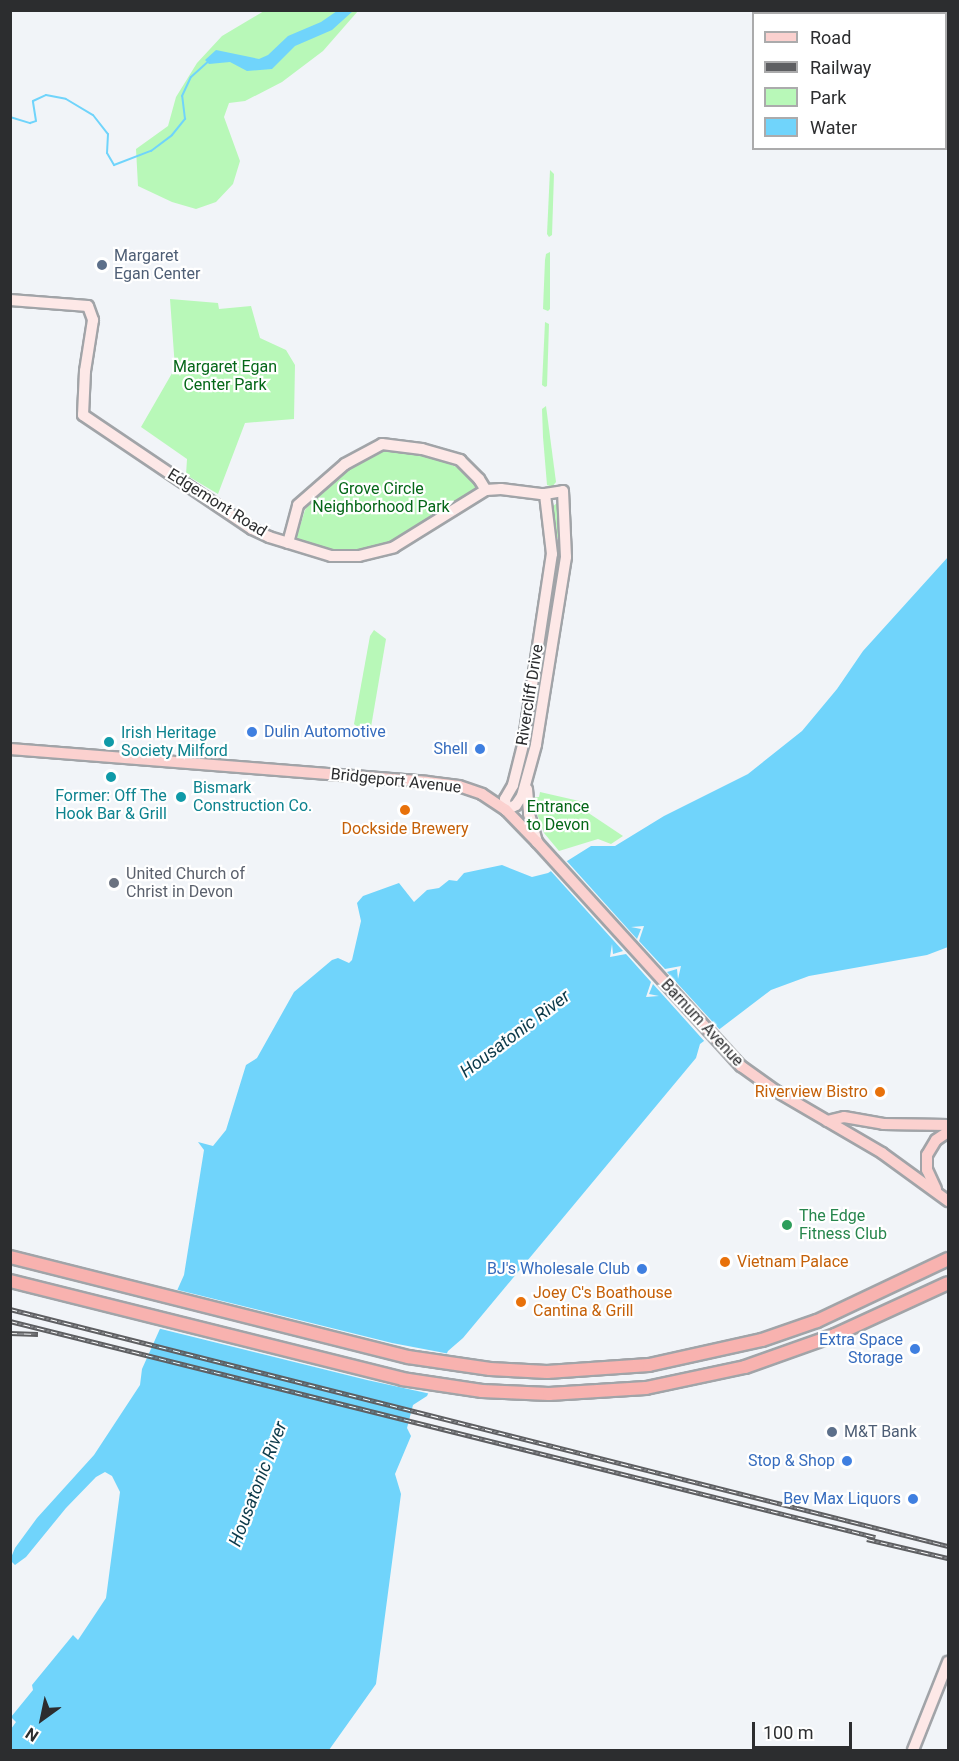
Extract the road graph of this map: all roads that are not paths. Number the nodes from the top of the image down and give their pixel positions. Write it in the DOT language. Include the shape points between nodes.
graph roads {
  1 [pos="10,300"];
  2 [pos="486,490"];
  3 [pos="545,494"];
  4 [pos="288,543"];
  5 [pos="552,543"];
  6 [pos="566,543"];
  7 [pos="10,750"];
  8 [pos="527,784"];
  9 [pos="506,810"];
  10 [pos="540,845"];
  11 [pos="827,1121"];
  12 [pos="948,1125"];
  13 [pos="948,1132"];
  14 [pos="939,1193"];
  15 [pos="948,1201"];
  16 [pos="10,1257"];
  17 [pos="948,1259"];
  18 [pos="10,1281"];
  19 [pos="948,1283"];
  20 [pos="948,1662"];
  21 [pos="913,1750"];
  1 -- 4 [label="street, Edgemont Road" via="81,303 90,308 92,329 83,415 252,529"];
  2 -- 3 [label="street"];
  2 -- 4 [label="street, Edgemont Road" via="394,548 377,554 342,557"];
  2 -- 4 [label="street" via="460,460 422,449 382,444 345,464 298,505"];
  3 -- 5 [label="street, Rivercliff Drive"];
  3 -- 6 [label="street, Rivercliff Drive" via="563,491"];
  5 -- 6 [label="street"];
  5 -- 9 [label="street, Rivercliff Drive" via="523,745"];
  6 -- 8 [label="street, Rivercliff Drive"];
  7 -- 9 [label="main road, Bridgeport Avenue" via="439,783 476,791"];
  8 -- 9 [label="street, Rivercliff Drive" via="518,803"];
  8 -- 10 [label="street, Rivercliff Drive" via="529,814"];
  9 -- 10 [label="main road, Bridgeport Avenue"];
  10 -- 11 [label="main road, Barnum Avenue" via="725,1050 753,1076"];
  11 -- 12 [label="main road" via="844,1117 883,1124"];
  11 -- 14 [label="main road, Barnum Avenue"];
  13 -- 14 [label="main road" via="936,1140 927,1155 927,1170"];
  14 -- 15 [label="main road, Barnum Avenue"];
  16 -- 17 [label="highway" via="385,1351 461,1366 535,1371 607,1370 684,1359 757,1341 817,1321"];
  18 -- 19 [label="highway" via="383,1374 469,1389 534,1394 618,1391 698,1379 764,1362 835,1335"];
  20 -- 21 [label="street"];
}
